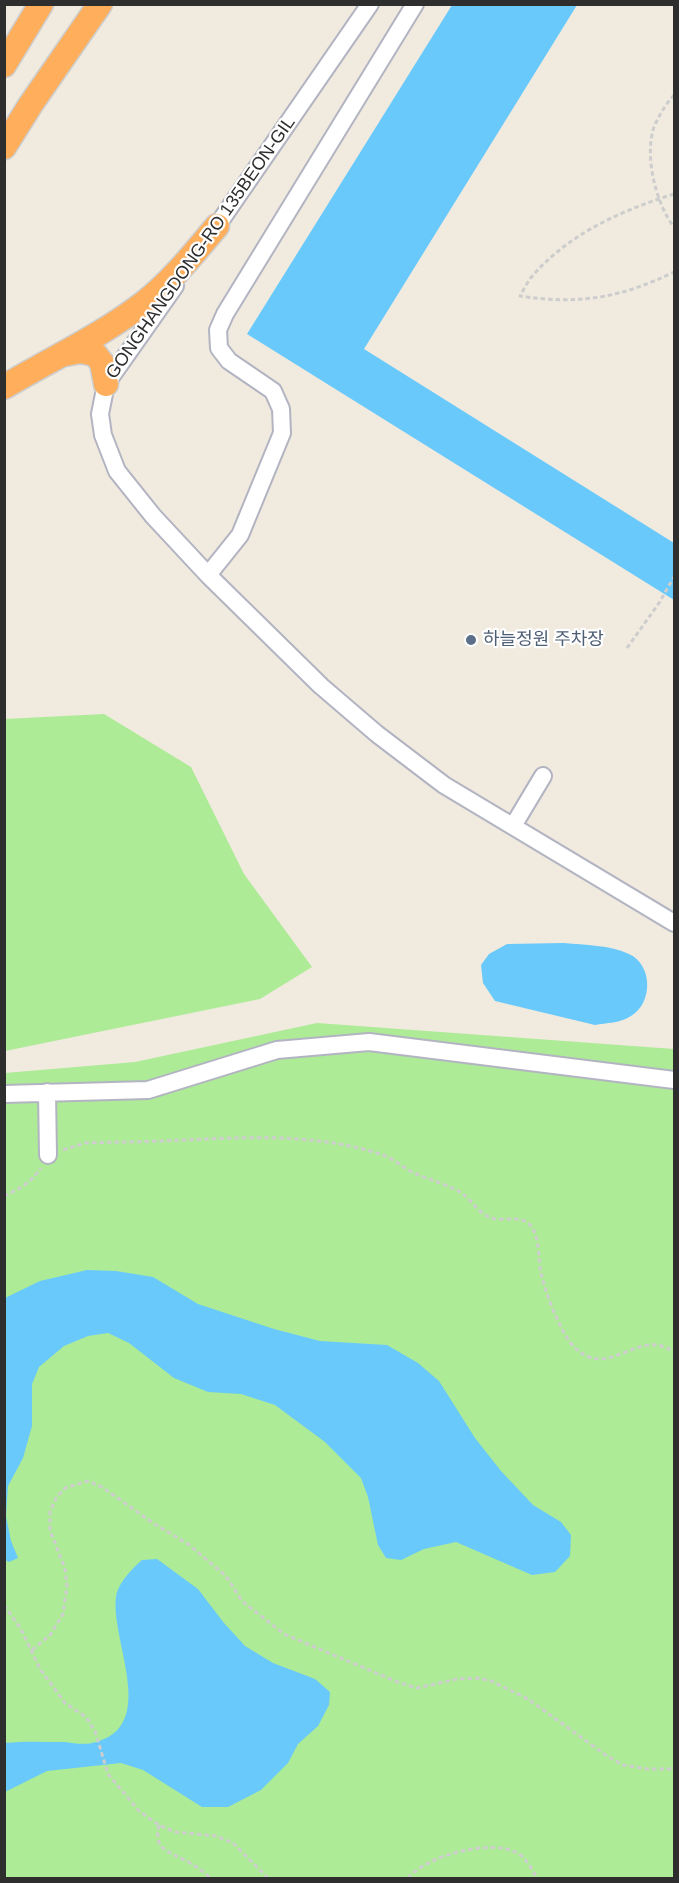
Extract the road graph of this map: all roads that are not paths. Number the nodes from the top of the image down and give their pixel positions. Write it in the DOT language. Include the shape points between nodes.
graph roads {
  1 [pos="22,4"];
  2 [pos="41,4"];
  3 [pos="100,4"];
  4 [pos="370,4"];
  5 [pos="415,4"];
  6 [pos="4,52"];
  7 [pos="4,65"];
  8 [pos="4,147"];
  9 [pos="217,225"];
  10 [pos="60,355"];
  11 [pos="106,384"];
  12 [pos="4,387"];
  13 [pos="208,574"];
  14 [pos="543,776"];
  15 [pos="513,826"];
  16 [pos="675,923"];
  17 [pos="675,1080"];
  18 [pos="47,1092"];
  19 [pos="4,1094"];
  20 [pos="48,1155"];
  1 -- 6 [label="highway"];
  2 -- 7 [label="highway"];
  3 -- 8 [label="highway"];
  4 -- 9 [label="street, GONGHANGDONG-RO 135BEON-GIL"];
  5 -- 13 [label="street" via="218,330 219,348 229,361 273,391 281,409 282,433 240,535"];
  9 -- 10 [label="highway" via="144,303"];
  9 -- 11 [label="street, GONGHANGDONG-RO 135BEON-GIL"];
  10 -- 11 [label="highway" via="81,351 95,354 102,363"];
  10 -- 12 [label="highway"];
  11 -- 13 [label="street, GONGHANGDONG-RO 135BEON-GIL" via="100,414 103,435 117,471"];
  13 -- 15 [label="street, GONGHANGDONG-RO 135BEON-GIL" via="321,686 377,734 444,785"];
  14 -- 15 [label="street"];
  15 -- 16 [label="street, GONGHANGDONG-RO 135BEON-GIL"];
  17 -- 18 [label="street" via="369,1042 277,1050 148,1090"];
  18 -- 19 [label="street"];
  18 -- 20 [label="street"];
}
